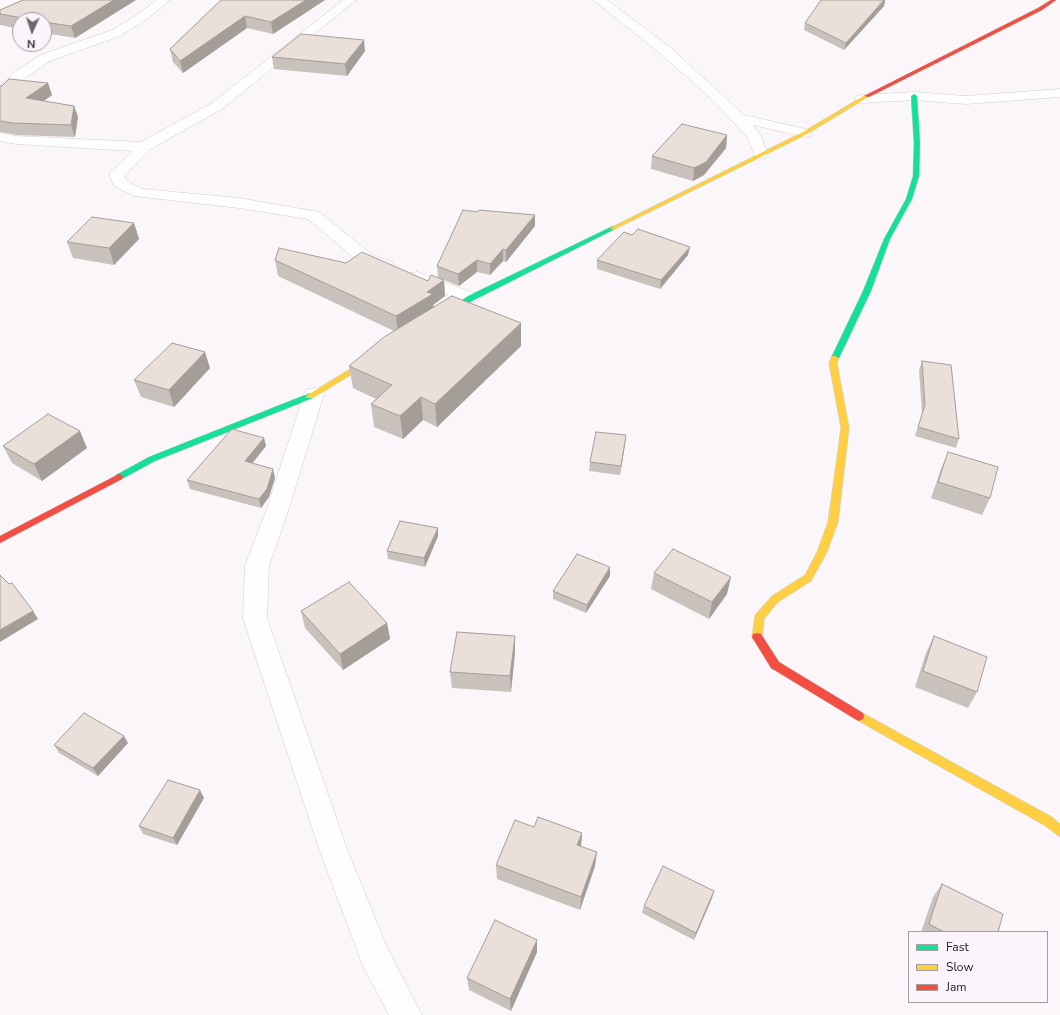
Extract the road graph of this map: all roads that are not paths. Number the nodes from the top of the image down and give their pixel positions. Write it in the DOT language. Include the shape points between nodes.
graph roads {
  1 [pos="164,0"];
  2 [pos="350,0"];
  3 [pos="599,0"];
  4 [pos="1054,0"];
  5 [pos="0,93"];
  6 [pos="1060,93"];
  7 [pos="914,96"];
  8 [pos="862,99"];
  9 [pos="739,118"];
  10 [pos="804,133"];
  11 [pos="0,137"];
  12 [pos="144,147"];
  13 [pos="761,154"];
  14 [pos="471,298"];
  15 [pos="432,322"];
  16 [pos="386,350"];
  17 [pos="314,394"];
  18 [pos="0,540"];
  19 [pos="1060,831"];
  20 [pos="406,1015"];
  1 -- 5 [label="street" via="116,33 45,58"];
  2 -- 12 [label="street" via="217,106"];
  3 -- 9 [label="street" via="666,51"];
  4 -- 8 [label="street"];
  6 -- 7 [label="street" via="966,100"];
  7 -- 8 [label="street"];
  7 -- 19 [label="street" via="916,176 909,199 887,239 867,291 834,362 845,428 833,522 822,552 808,578 775,600 763,613 759,618 757,638 775,665 849,711 1048,821"];
  8 -- 10 [label="street"];
  9 -- 10 [label="street"];
  9 -- 13 [label="street" via="754,136"];
  10 -- 13 [label="street"];
  11 -- 12 [label="street"];
  12 -- 14 [label="street" via="118,174 119,183 140,193 239,203 313,215 365,258"];
  13 -- 14 [label="street"];
  14 -- 15 [label="street"];
  16 -- 17 [label="street"];
  17 -- 18 [label="street" via="152,459"];
  17 -- 20 [label="street" via="257,566 255,618 333,848 374,955"];
}
